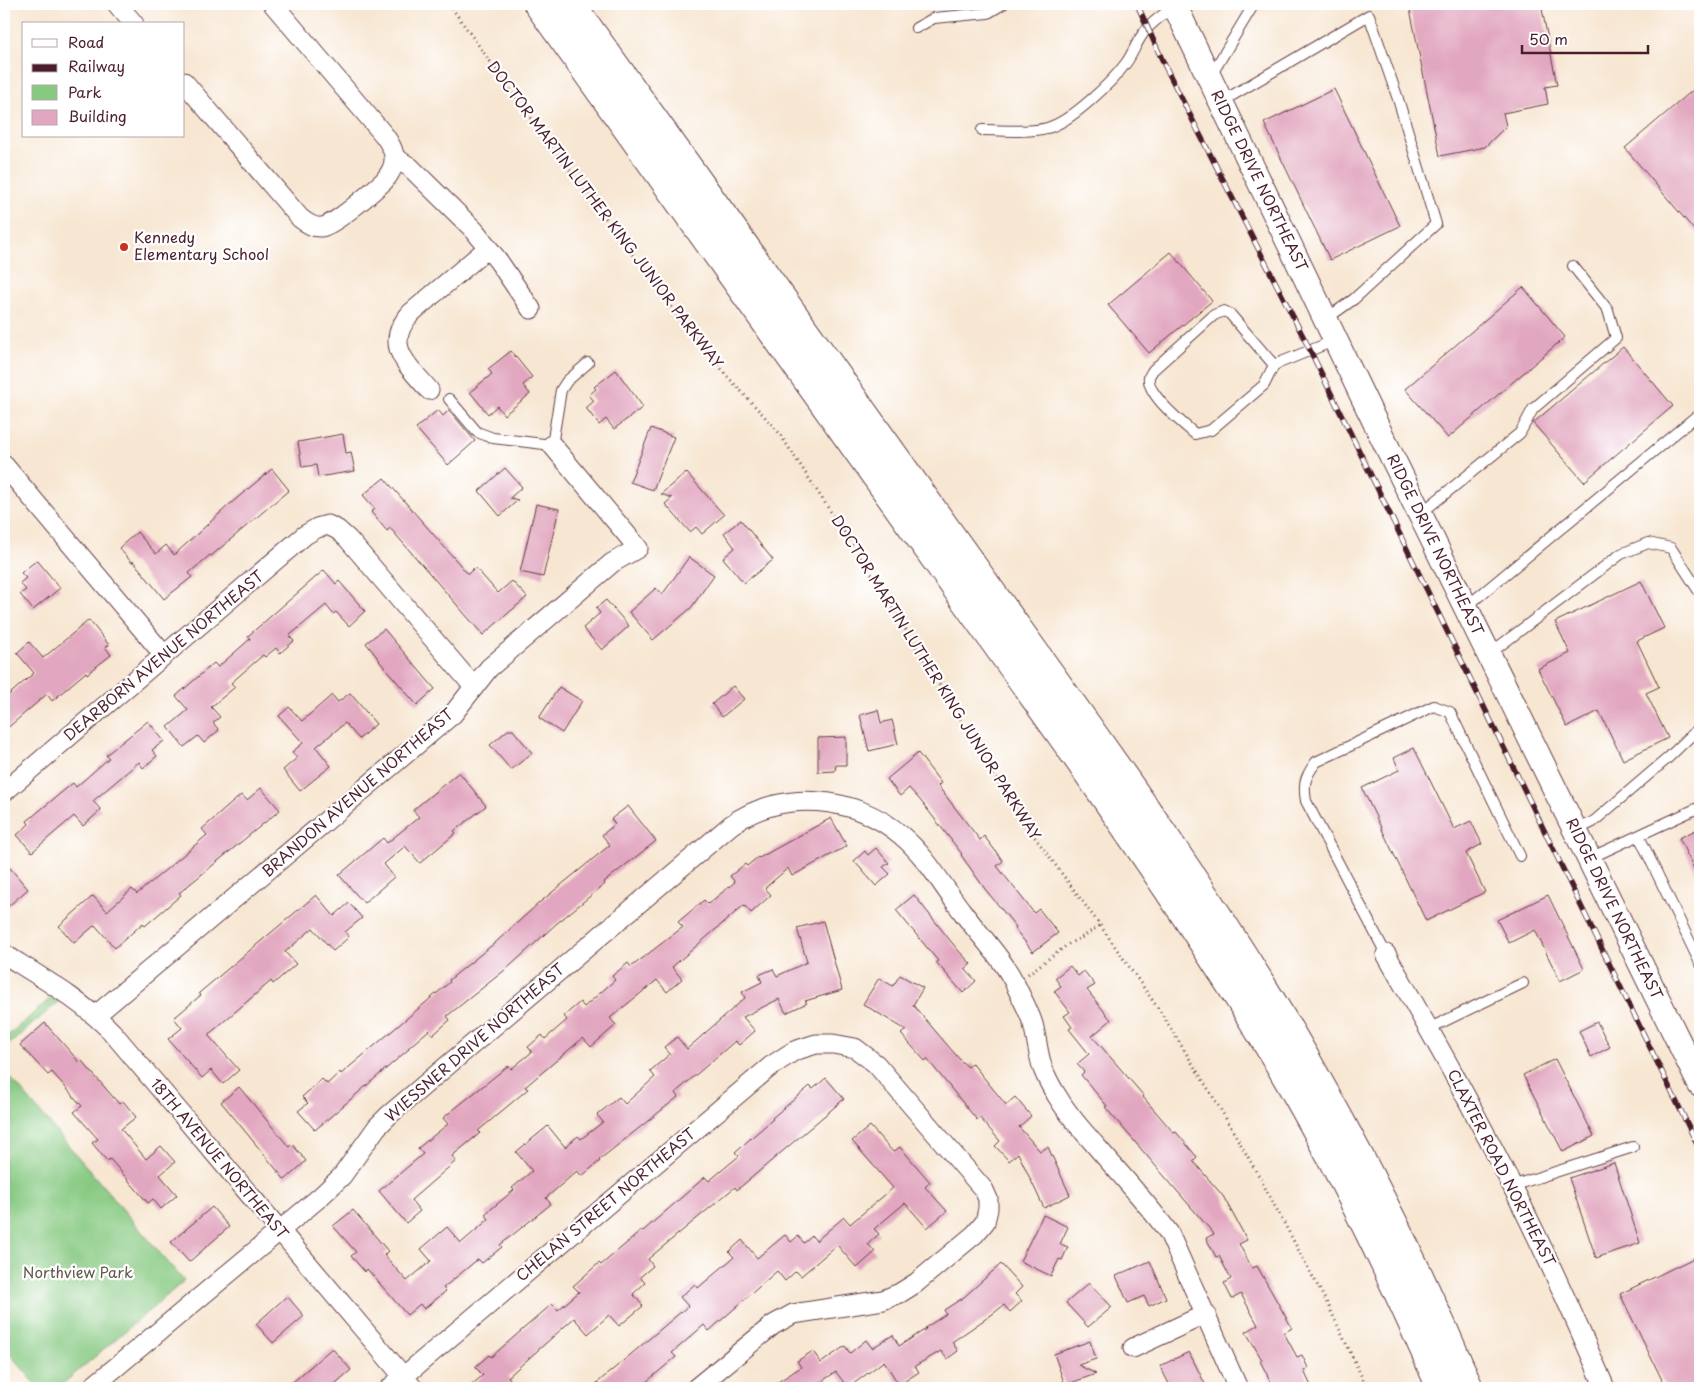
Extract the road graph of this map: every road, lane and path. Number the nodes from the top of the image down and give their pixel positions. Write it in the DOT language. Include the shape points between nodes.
graph roads {
  1 [pos="117,4"];
  2 [pos="273,4"];
  3 [pos="449,4"];
  4 [pos="538,4"];
  5 [pos="571,4"];
  6 [pos="1003,4"];
  7 [pos="1254,4"];
  8 [pos="1175,5"];
  9 [pos="132,22"];
  10 [pos="916,28"];
  11 [pos="1210,78"];
  12 [pos="185,83"];
  13 [pos="1222,102"];
  14 [pos="982,130"];
  15 [pos="395,158"];
  16 [pos="488,248"];
  17 [pos="1573,266"];
  18 [pos="531,309"];
  19 [pos="1326,318"];
  20 [pos="1336,340"];
  21 [pos="588,363"];
  22 [pos="1274,365"];
  23 [pos="429,390"];
  24 [pos="449,399"];
  25 [pos="1699,417"];
  26 [pos="552,445"];
  27 [pos="4,467"];
  28 [pos="1420,514"];
  29 [pos="1700,593"];
  30 [pos="1466,607"];
  31 [pos="1489,654"];
  32 [pos="164,656"];
  33 [pos="474,687"];
  34 [pos="1700,727"];
  35 [pos="4,792"];
  36 [pos="1700,807"];
  37 [pos="1576,830"];
  38 [pos="1639,836"];
  39 [pos="1520,856"];
  40 [pos="1590,858"];
  41 [pos="1100,925"];
  42 [pos="4,954"];
  43 [pos="1386,954"];
  44 [pos="1700,963"];
  45 [pos="1523,983"];
  46 [pos="1015,984"];
  47 [pos="96,1015"];
  48 [pos="1428,1028"];
  49 [pos="1700,1085"];
  50 [pos="1633,1147"];
  51 [pos="1512,1186"];
  52 [pos="279,1231"];
  53 [pos="1206,1314"];
  54 [pos="1133,1348"];
  55 [pos="403,1384"];
  56 [pos="91,1388"];
  57 [pos="696,1388"];
  58 [pos="1238,1388"];
  59 [pos="1367,1388"];
  60 [pos="1440,1388"];
  61 [pos="1469,1388"];
  62 [pos="1605,1388"];
  1 -- 9 [label="street"];
  2 -- 15 [label="street" via="384,135"];
  3 -- 41 [label="path, DOCTOR MARTIN LUTHER KING JUNIOR PARKWAY" via="684,324 793,454 876,581 1022,820"];
  4 -- 60 [label="highway" via="1053,724 1215,961 1263,1038 1340,1176"];
  5 -- 61 [label="highway" via="1070,701 1189,873 1271,1001 1350,1138 1445,1331"];
  6 -- 10 [label="lane" via="988,13 934,18"];
  7 -- 11 [label="lane"];
  8 -- 11 [label="street, RIDGE DRIVE NORTHEAST"];
  8 -- 14 [label="lane" via="1137,41 1114,78 1063,121 1048,128"];
  11 -- 13 [label="street, RIDGE DRIVE NORTHEAST"];
  12 -- 15 [label="street" via="308,224 321,227 345,214 384,180"];
  13 -- 19 [label="street, RIDGE DRIVE NORTHEAST"];
  13 -- 19 [label="lane" via="1369,15 1436,224 1354,299"];
  15 -- 16 [label="street" via="417,173"];
  16 -- 18 [label="street"];
  16 -- 23 [label="street" via="402,323 397,345 401,356"];
  17 -- 28 [label="lane" via="1608,310 1616,338 1533,409 1520,433"];
  19 -- 20 [label="street, RIDGE DRIVE NORTHEAST"];
  20 -- 22 [label="lane"];
  20 -- 28 [label="street, RIDGE DRIVE NORTHEAST"];
  21 -- 26 [label="lane" via="561,390"];
  22 -- 22 [label="lane" via="1264,385 1211,430 1195,434 1162,403 1149,377 1214,314 1224,311"];
  24 -- 26 [label="lane" via="477,432 493,438"];
  25 -- 30 [label="lane"];
  26 -- 33 [label="street, BRANDON AVENUE NORTHEAST" via="638,548 612,563 489,668"];
  27 -- 32 [label="street"];
  28 -- 30 [label="street, RIDGE DRIVE NORTHEAST"];
  29 -- 31 [label="lane" via="1671,548 1648,543 1621,554"];
  30 -- 31 [label="street, RIDGE DRIVE NORTHEAST"];
  31 -- 37 [label="street, RIDGE DRIVE NORTHEAST"];
  32 -- 33 [label="street, DEARBORN AVENUE NORTHEAST" via="305,535 328,525 348,539"];
  32 -- 35 [label="street, DEARBORN AVENUE NORTHEAST"];
  33 -- 47 [label="street, BRANDON AVENUE NORTHEAST" via="453,714"];
  34 -- 37 [label="lane" via="1593,822"];
  36 -- 38 [label="lane"];
  37 -- 40 [label="street, RIDGE DRIVE NORTHEAST"];
  38 -- 40 [label="lane"];
  38 -- 44 [label="lane"];
  39 -- 43 [label="lane" via="1450,712 1434,706 1316,762 1306,776 1306,801"];
  40 -- 49 [label="street, RIDGE DRIVE NORTHEAST"];
  41 -- 46 [label="path"];
  41 -- 59 [label="path, DOCTOR MARTIN LUTHER KING JUNIOR PARKWAY" via="1162,1014 1222,1110 1328,1305"];
  42 -- 47 [label="street, 18TH AVENUE NORTHEAST"];
  43 -- 48 [label="street, CLAXTER ROAD NORTHEAST"];
  45 -- 48 [label="lane"];
  46 -- 52 [label="street, WIESSNER DRIVE NORTHEAST" via="928,864 902,835 864,812 817,800 767,806 745,815 730,826 389,1115 342,1176"];
  46 -- 53 [label="street" via="1033,1024 1043,1069 1059,1100 1169,1234"];
  47 -- 52 [label="street, 18TH AVENUE NORTHEAST"];
  48 -- 51 [label="street, CLAXTER ROAD NORTHEAST"];
  50 -- 51 [label="lane"];
  51 -- 62 [label="street, CLAXTER ROAD NORTHEAST"];
  52 -- 55 [label="street, 18TH AVENUE NORTHEAST"];
  52 -- 56 [label="street, WIESSNER DRIVE NORTHEAST"];
  53 -- 54 [label="street"];
  53 -- 58 [label="street"];
  55 -- 57 [label="street, CHELAN STREET NORTHEAST" via="771,1066 794,1050 816,1044 855,1048 876,1064 984,1190 988,1199 985,1222 975,1234 900,1293 883,1300 794,1314 773,1325"];
}
